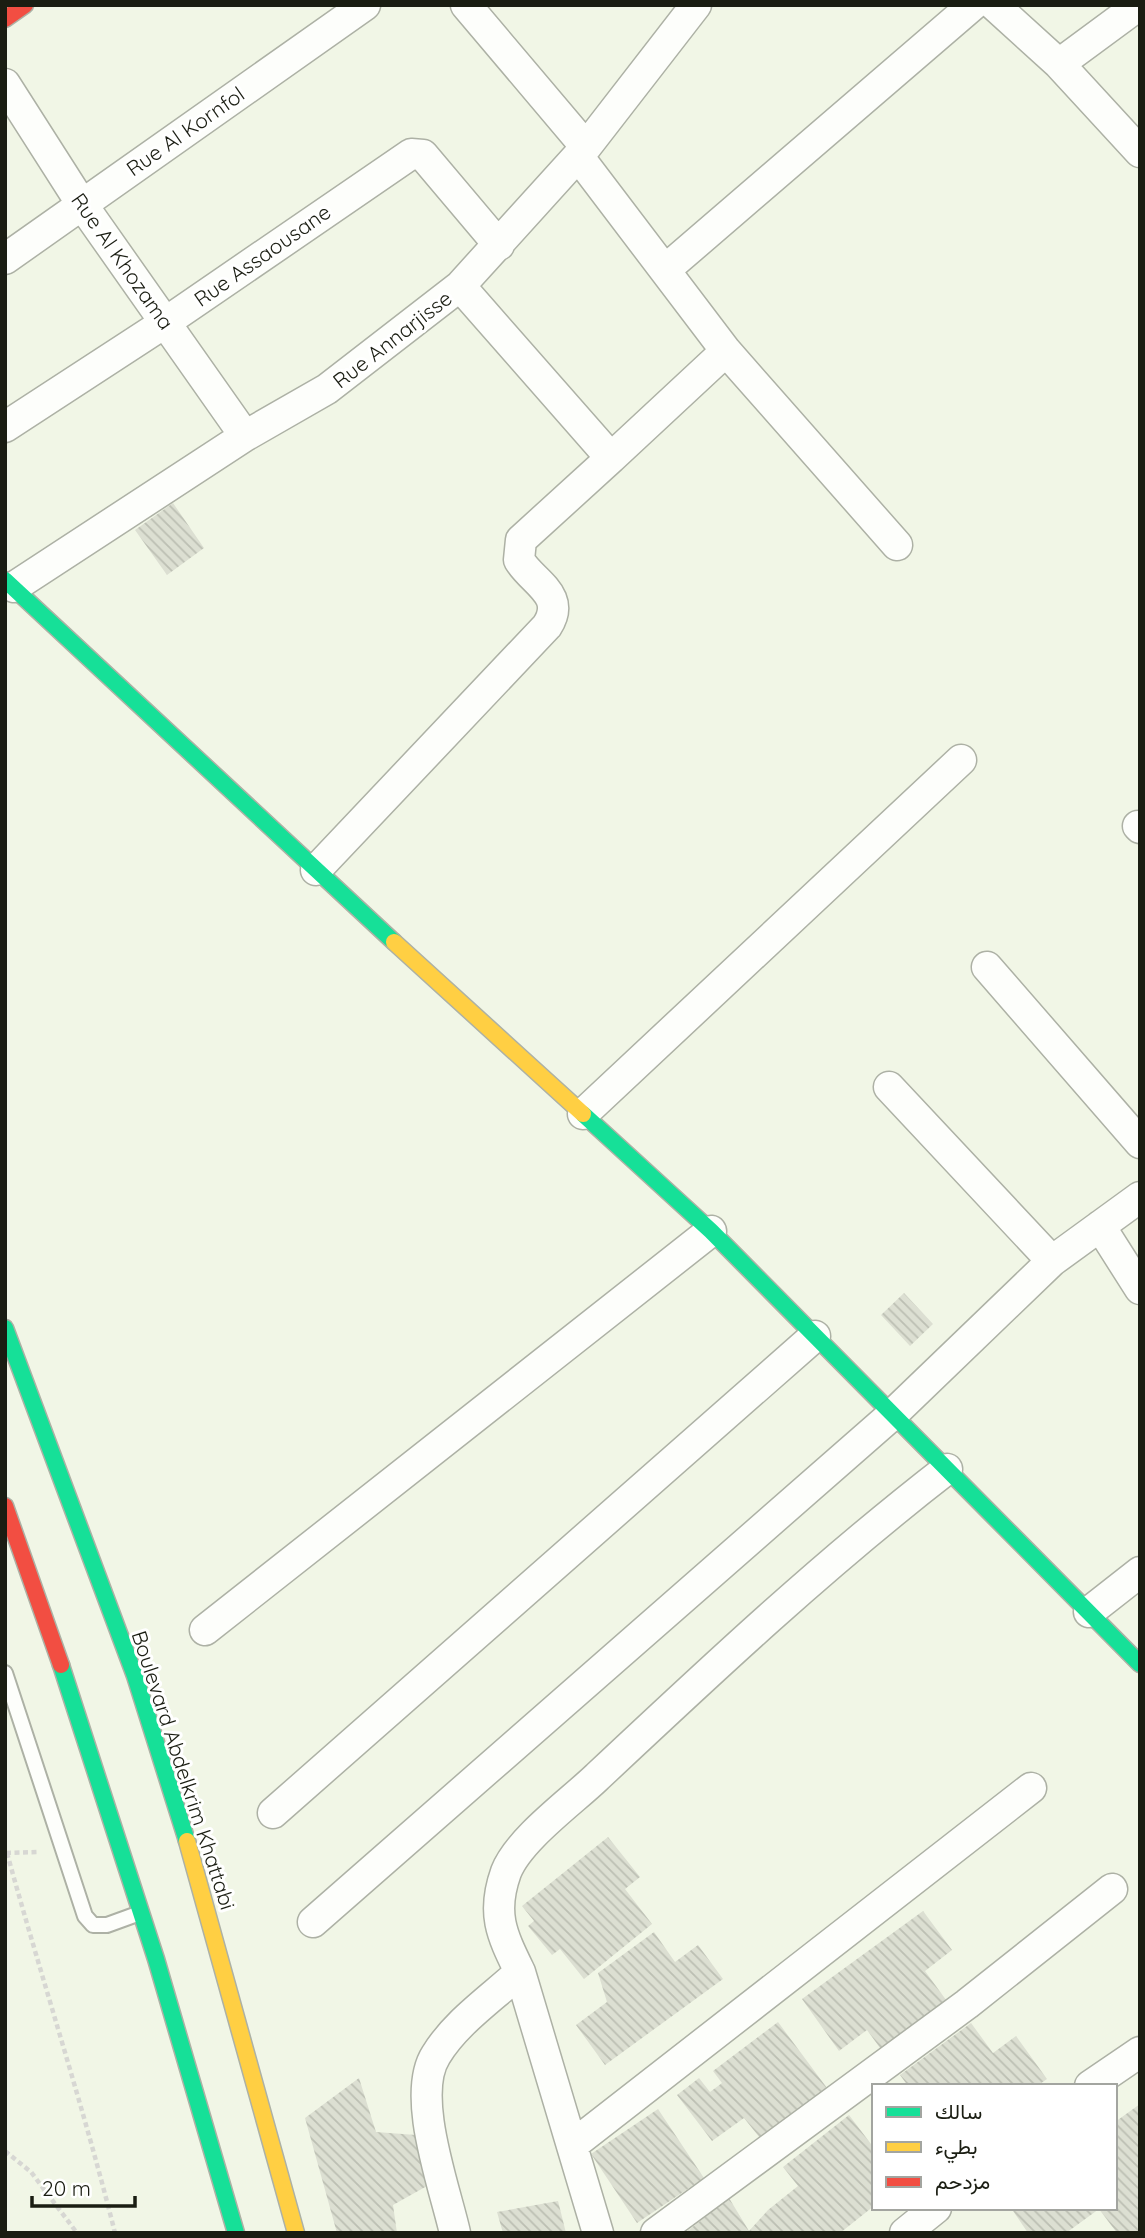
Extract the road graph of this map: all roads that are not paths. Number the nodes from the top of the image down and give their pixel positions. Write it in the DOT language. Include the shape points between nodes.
graph roads {
  1 [pos="25,5"];
  2 [pos="365,5"];
  3 [pos="467,5"];
  4 [pos="696,5"];
  5 [pos="973,5"];
  6 [pos="993,5"];
  7 [pos="1139,5"];
  8 [pos="5,19"];
  9 [pos="1059,64"];
  10 [pos="5,84"];
  11 [pos="582,151"];
  12 [pos="1140,152"];
  13 [pos="81,203"];
  14 [pos="499,244"];
  15 [pos="5,258"];
  16 [pos="665,270"];
  17 [pos="460,286"];
  18 [pos="166,322"];
  19 [pos="726,351"];
  20 [pos="5,427"];
  21 [pos="245,436"];
  22 [pos="611,458"];
  23 [pos="897,545"];
  24 [pos="10,584"];
  25 [pos="961,760"];
  26 [pos="316,870"];
  27 [pos="987,967"];
  28 [pos="889,1087"];
  29 [pos="583,1114"];
  30 [pos="1140,1143"];
  31 [pos="1140,1197"];
  32 [pos="1100,1226"];
  33 [pos="711,1231"];
  34 [pos="1052,1261"];
  35 [pos="1140,1289"];
  36 [pos="5,1328"];
  37 [pos="815,1336"];
  38 [pos="893,1414"];
  39 [pos="947,1469"];
  40 [pos="5,1506"];
  41 [pos="1140,1572"];
  42 [pos="1089,1612"];
  43 [pos="205,1630"];
  44 [pos="1140,1664"];
  45 [pos="5,1672"];
  46 [pos="1031,1788"];
  47 [pos="273,1813"];
  48 [pos="1112,1889"];
  49 [pos="144,1912"];
  50 [pos="313,1922"];
  51 [pos="520,1972"];
  52 [pos="1140,2052"];
  53 [pos="1093,2084"];
  54 [pos="574,2144"];
  55 [pos="934,2210"];
  56 [pos="236,2233"];
  57 [pos="296,2233"];
  58 [pos="455,2233"];
  59 [pos="598,2233"];
  60 [pos="656,2233"];
  61 [pos="905,2233"];
  1 -- 8 [label="street"];
  2 -- 13 [label="street, Rue Al Kornfol"];
  3 -- 11 [label="street"];
  4 -- 11 [label="street, Rue Annarjisse"];
  5 -- 16 [label="street"];
  6 -- 9 [label="street"];
  7 -- 9 [label="street"];
  9 -- 12 [label="street"];
  10 -- 13 [label="street, Rue Al Khozama"];
  11 -- 14 [label="street, Rue Annarjisse"];
  11 -- 16 [label="street"];
  13 -- 15 [label="street, Rue Al Kornfol"];
  13 -- 18 [label="street, Rue Al Khozama"];
  14 -- 17 [label="street, Rue Annarjisse"];
  14 -- 18 [label="street, Rue Assaousane" via="424,155 411,154"];
  16 -- 19 [label="street"];
  17 -- 21 [label="street, Rue Annarjisse" via="327,389"];
  17 -- 22 [label="street"];
  18 -- 20 [label="street, Rue Assaousane"];
  18 -- 21 [label="street, Rue Al Khozama"];
  19 -- 22 [label="street"];
  19 -- 23 [label="street"];
  21 -- 24 [label="street, Rue Annarjisse"];
  22 -- 26 [label="street" via="521,540 519,560 553,598 554,612 547,626"];
  24 -- 26 [label="street"];
  25 -- 29 [label="street"];
  26 -- 29 [label="street"];
  27 -- 30 [label="street"];
  28 -- 34 [label="street"];
  29 -- 33 [label="street"];
  31 -- 32 [label="street"];
  32 -- 34 [label="street"];
  32 -- 35 [label="street"];
  33 -- 37 [label="street"];
  33 -- 43 [label="street"];
  34 -- 38 [label="street"];
  36 -- 57 [label="street, Boulevard Abdelkrim Khattabi" via="135,1676 195,1865"];
  37 -- 38 [label="street"];
  37 -- 47 [label="street"];
  38 -- 39 [label="street"];
  38 -- 50 [label="street"];
  39 -- 42 [label="street"];
  39 -- 51 [label="street" via="870,1528 528,1841 507,1870 496,1910"];
  40 -- 49 [label="street"];
  41 -- 42 [label="street"];
  42 -- 44 [label="street"];
  45 -- 49 [label="lane" via="85,1916 93,1925 107,1926"];
  46 -- 54 [label="street"];
  48 -- 60 [label="street" via="967,2004"];
  49 -- 56 [label="street"];
  51 -- 54 [label="street"];
  51 -- 58 [label="street" via="455,2030 435,2056 425,2080 428,2115"];
  52 -- 53 [label="street"];
  54 -- 59 [label="street"];
  55 -- 61 [label="street"];
}
